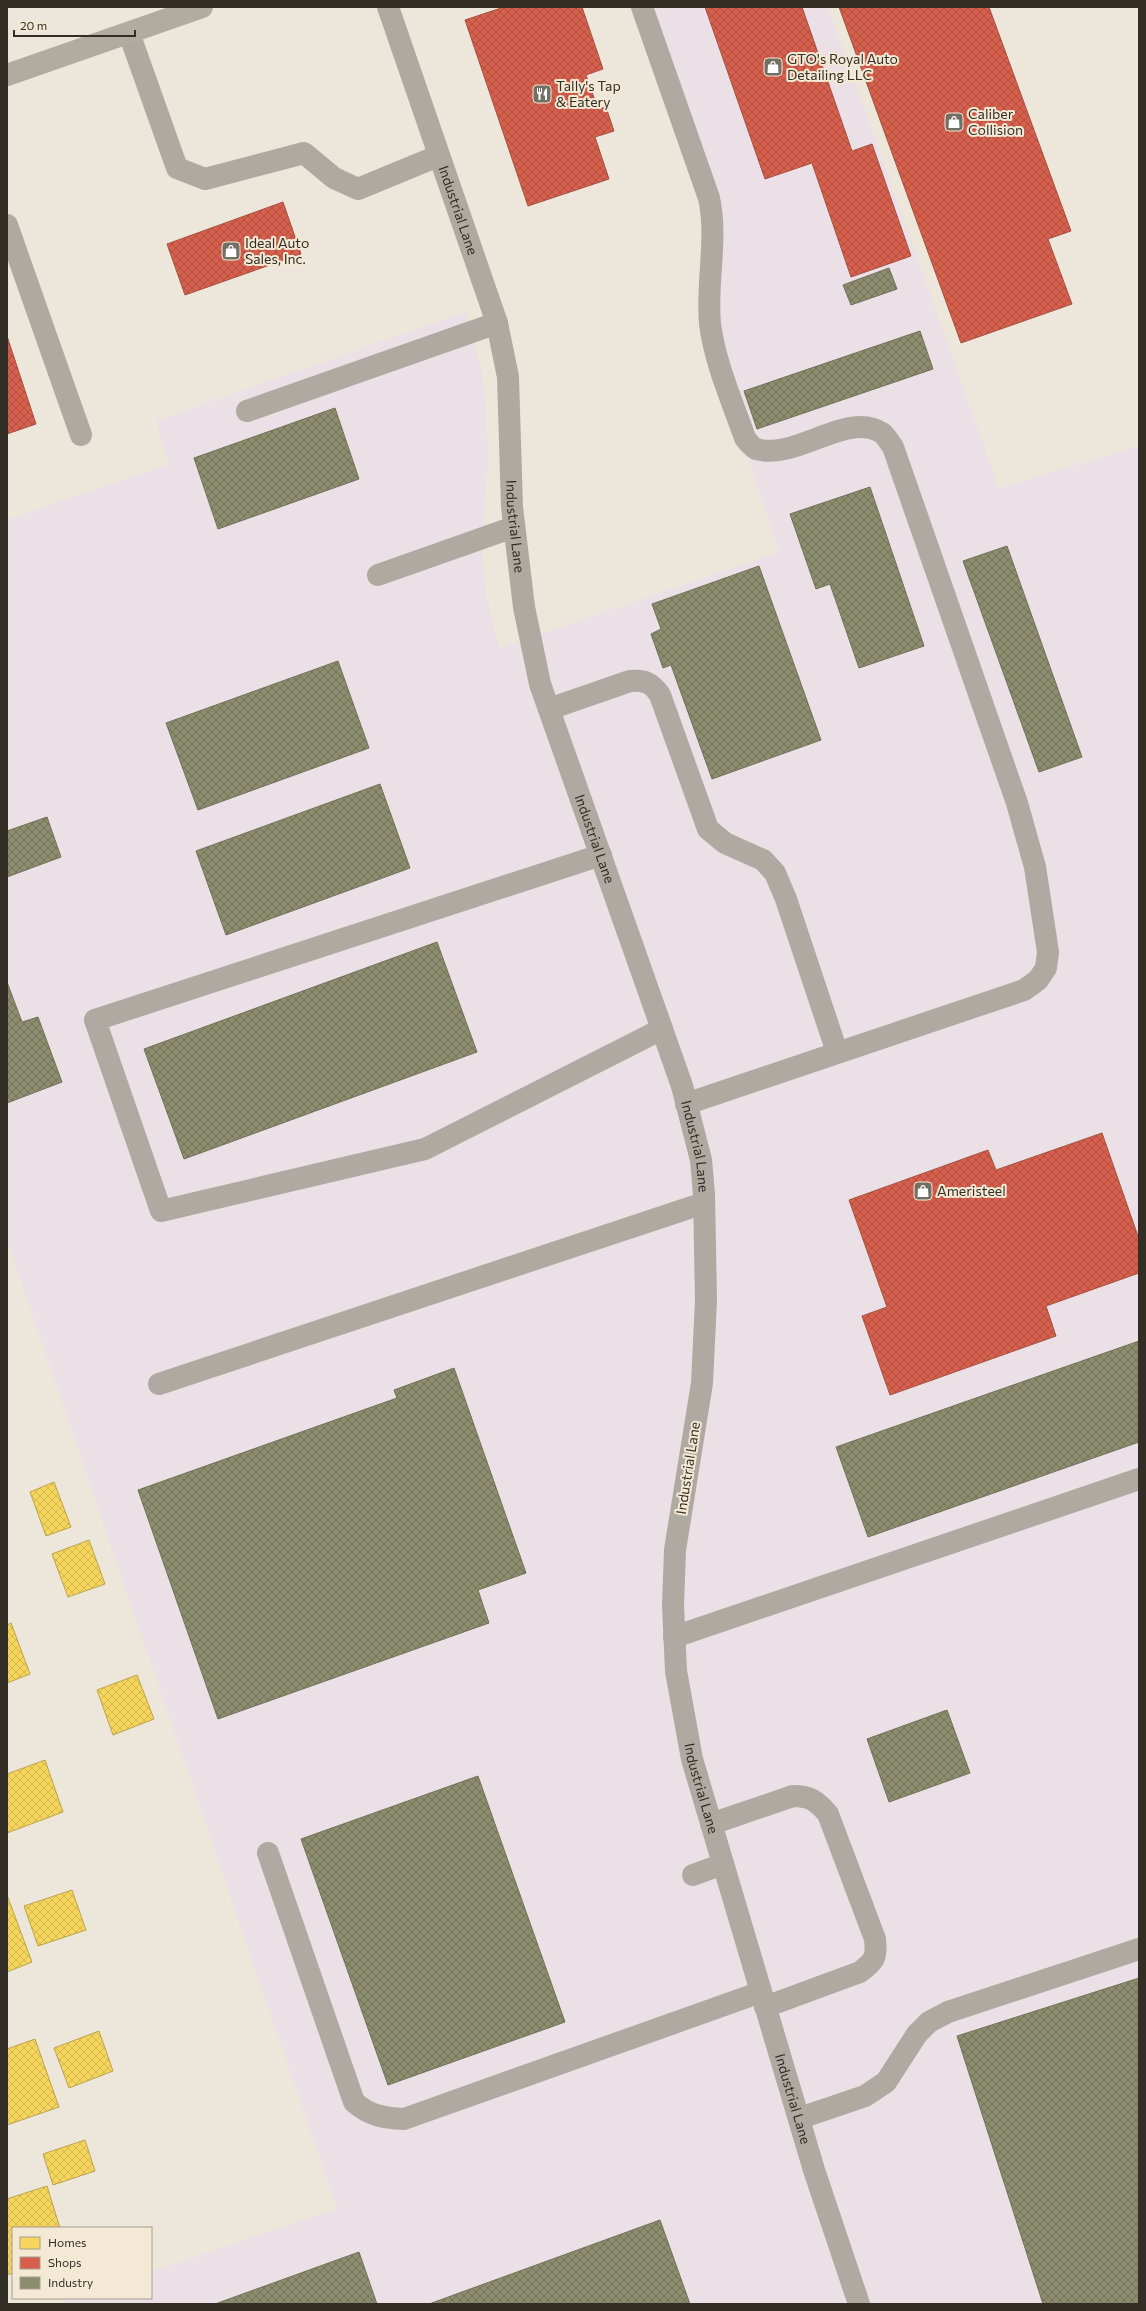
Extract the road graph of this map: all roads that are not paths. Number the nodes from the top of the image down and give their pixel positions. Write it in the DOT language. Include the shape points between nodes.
graph roads {
  1 [pos="202,7"];
  2 [pos="388,7"];
  3 [pos="642,7"];
  4 [pos="129,34"];
  5 [pos="7,74"];
  6 [pos="438,156"];
  7 [pos="7,225"];
  8 [pos="497,323"];
  9 [pos="247,411"];
  10 [pos="81,434"];
  11 [pos="514,527"];
  12 [pos="378,575"];
  13 [pos="549,708"];
  14 [pos="602,855"];
  15 [pos="662,1029"];
  16 [pos="837,1052"];
  17 [pos="686,1104"];
  18 [pos="704,1203"];
  19 [pos="159,1384"];
  20 [pos="1139,1479"];
  21 [pos="674,1637"];
  22 [pos="711,1824"];
  23 [pos="268,1853"];
  24 [pos="723,1864"];
  25 [pos="693,1875"];
  26 [pos="1139,1949"];
  27 [pos="763,2000"];
  28 [pos="800,2118"];
  29 [pos="859,2304"];
  1 -- 4 [label="main road"];
  2 -- 6 [label="street, Industrial Lane"];
  3 -- 16 [label="street" via="709,198 712,214 710,324 716,354 745,438 755,448 775,451 852,428 867,426 883,433 893,447 1017,803 1039,887 1048,952 1046,968 1038,980 1024,990"];
  4 -- 5 [label="main road"];
  4 -- 6 [label="street" via="177,168 205,179 304,153 334,178 358,189"];
  6 -- 8 [label="street, Industrial Lane"];
  7 -- 10 [label="street"];
  8 -- 9 [label="street"];
  8 -- 11 [label="street, Industrial Lane" via="508,377"];
  11 -- 12 [label="street"];
  11 -- 13 [label="street, Industrial Lane" via="524,607 540,684"];
  13 -- 14 [label="street, Industrial Lane"];
  13 -- 16 [label="street" via="630,681 642,680 653,685 660,695 708,829 725,843 763,860 775,873"];
  14 -- 15 [label="street, Industrial Lane"];
  14 -- 15 [label="street" via="95,1020 158,1203 161,1210 425,1149"];
  15 -- 17 [label="street, Industrial Lane"];
  16 -- 17 [label="street"];
  17 -- 18 [label="street, Industrial Lane" via="701,1160"];
  18 -- 19 [label="street"];
  18 -- 21 [label="street, Industrial Lane" via="706,1300 702,1383 676,1550 672,1605"];
  20 -- 21 [label="street"];
  21 -- 22 [label="street, Industrial Lane" via="676,1671 692,1759"];
  22 -- 24 [label="street, Industrial Lane"];
  22 -- 27 [label="street" via="793,1796 806,1796 818,1802 828,1814 875,1939 877,1952 872,1963 860,1972"];
  23 -- 27 [label="street" via="354,2102 365,2112 383,2118 404,2119"];
  24 -- 25 [label="street"];
  24 -- 27 [label="street, Industrial Lane"];
  26 -- 28 [label="street" via="948,2012 929,2022 917,2034 886,2082 865,2096"];
  27 -- 28 [label="street, Industrial Lane"];
  28 -- 29 [label="street, Industrial Lane" via="814,2170"];
}
